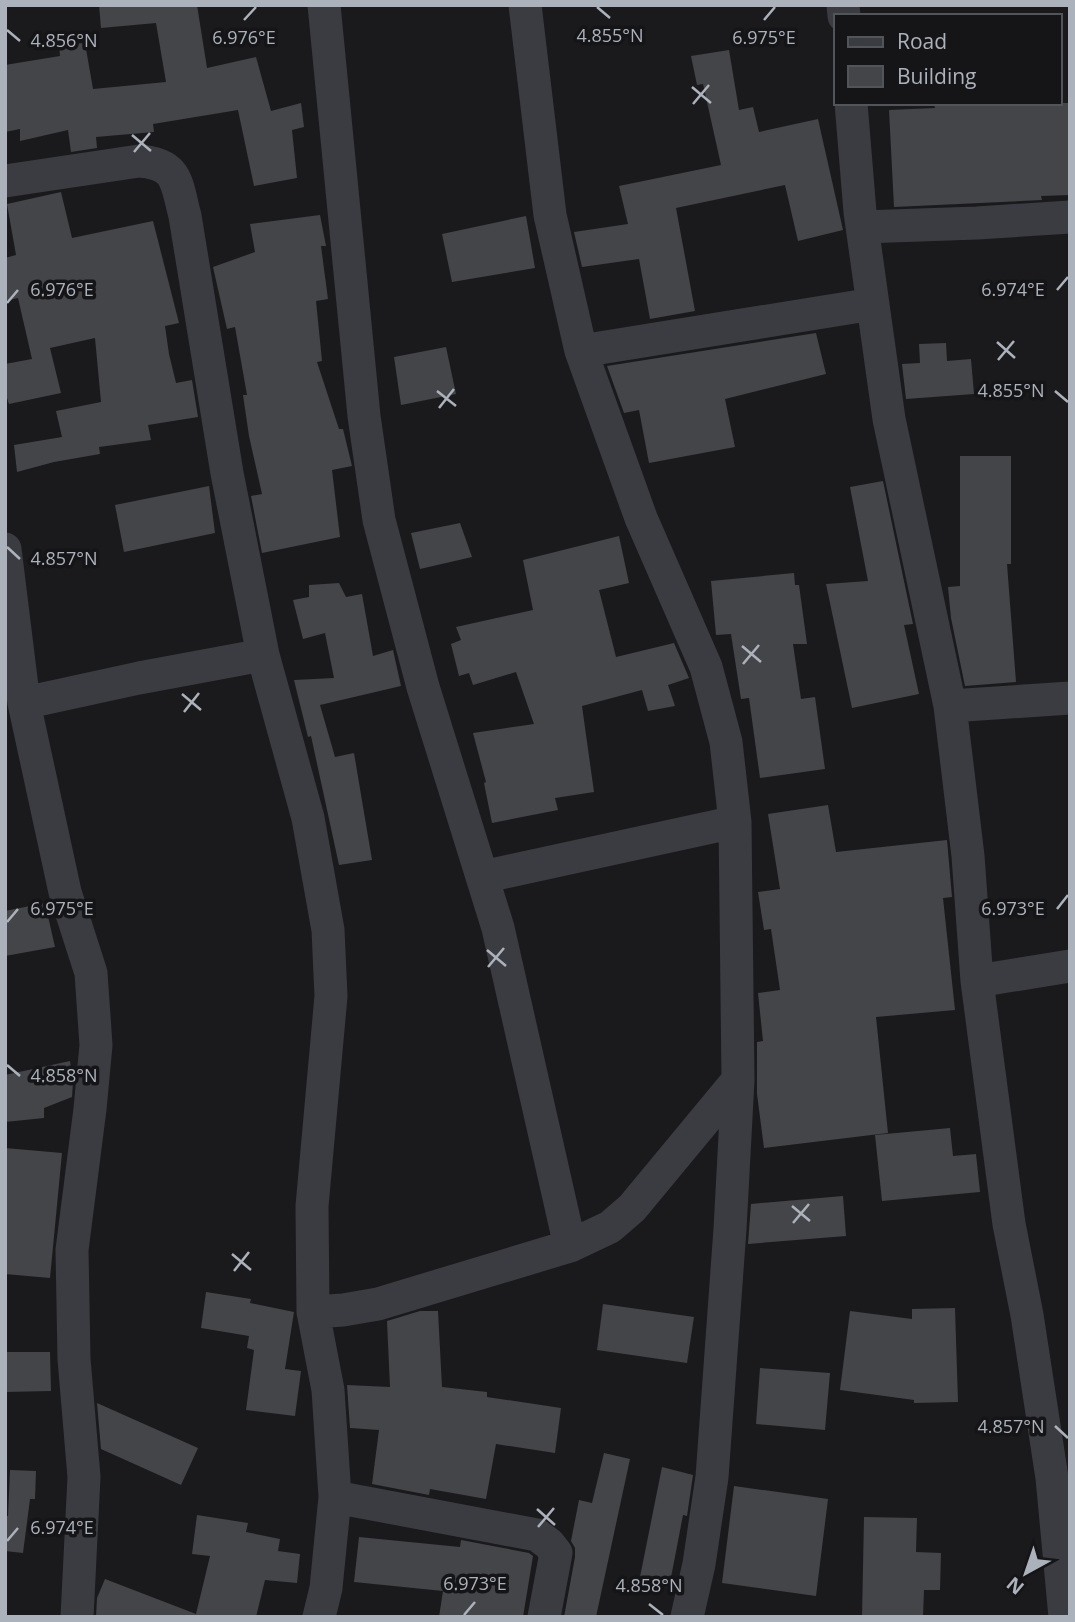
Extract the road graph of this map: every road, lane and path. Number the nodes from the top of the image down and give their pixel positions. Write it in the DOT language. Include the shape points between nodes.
graph roads {
  1 [pos="324,5"];
  2 [pos="525,5"];
  3 [pos="851,105"];
  4 [pos="5,180"];
  5 [pos="1070,217"];
  6 [pos="863,227"];
  7 [pos="873,304"];
  8 [pos="581,351"];
  9 [pos="5,549"];
  10 [pos="263,656"];
  11 [pos="1070,698"];
  12 [pos="24,703"];
  13 [pos="950,706"];
  14 [pos="735,822"];
  15 [pos="482,877"];
  16 [pos="1070,966"];
  17 [pos="977,981"];
  18 [pos="738,1080"];
  19 [pos="570,1246"];
  20 [pos="313,1312"];
  21 [pos="1061,1477"];
  22 [pos="335,1497"];
  23 [pos="77,1617"];
  24 [pos="320,1617"];
  25 [pos="544,1617"];
  26 [pos="687,1617"];
  27 [pos="1065,1617"];
  1 -- 15 [label="street" via="364,416 380,520 423,687"];
  2 -- 8 [label="street" via="550,215"];
  3 -- 6 [label="street"];
  4 -- 10 [label="street" via="139,161 158,163 174,176 185,216 227,473"];
  5 -- 6 [label="street"];
  6 -- 7 [label="street"];
  7 -- 8 [label="street"];
  7 -- 13 [label="street" via="889,419"];
  8 -- 14 [label="street" via="641,518 706,667 726,742"];
  9 -- 12 [label="street"];
  10 -- 12 [label="street"];
  10 -- 20 [label="street" via="308,818 328,930 331,996 312,1206"];
  11 -- 13 [label="street"];
  12 -- 23 [label="street" via="65,892 90,973 96,1045 72,1250 74,1359 84,1477"];
  13 -- 17 [label="street"];
  14 -- 15 [label="street"];
  14 -- 18 [label="street"];
  15 -- 19 [label="street" via="498,928"];
  16 -- 17 [label="street"];
  17 -- 21 [label="street" via="1009,1224"];
  18 -- 19 [label="street" via="632,1208 610,1227"];
  18 -- 26 [label="street" via="712,1476"];
  19 -- 20 [label="street" via="379,1304"];
  20 -- 22 [label="street" via="328,1390"];
  21 -- 27 [label="street"];
  22 -- 24 [label="street"];
  22 -- 25 [label="street" via="537,1535 556,1553"];
}
